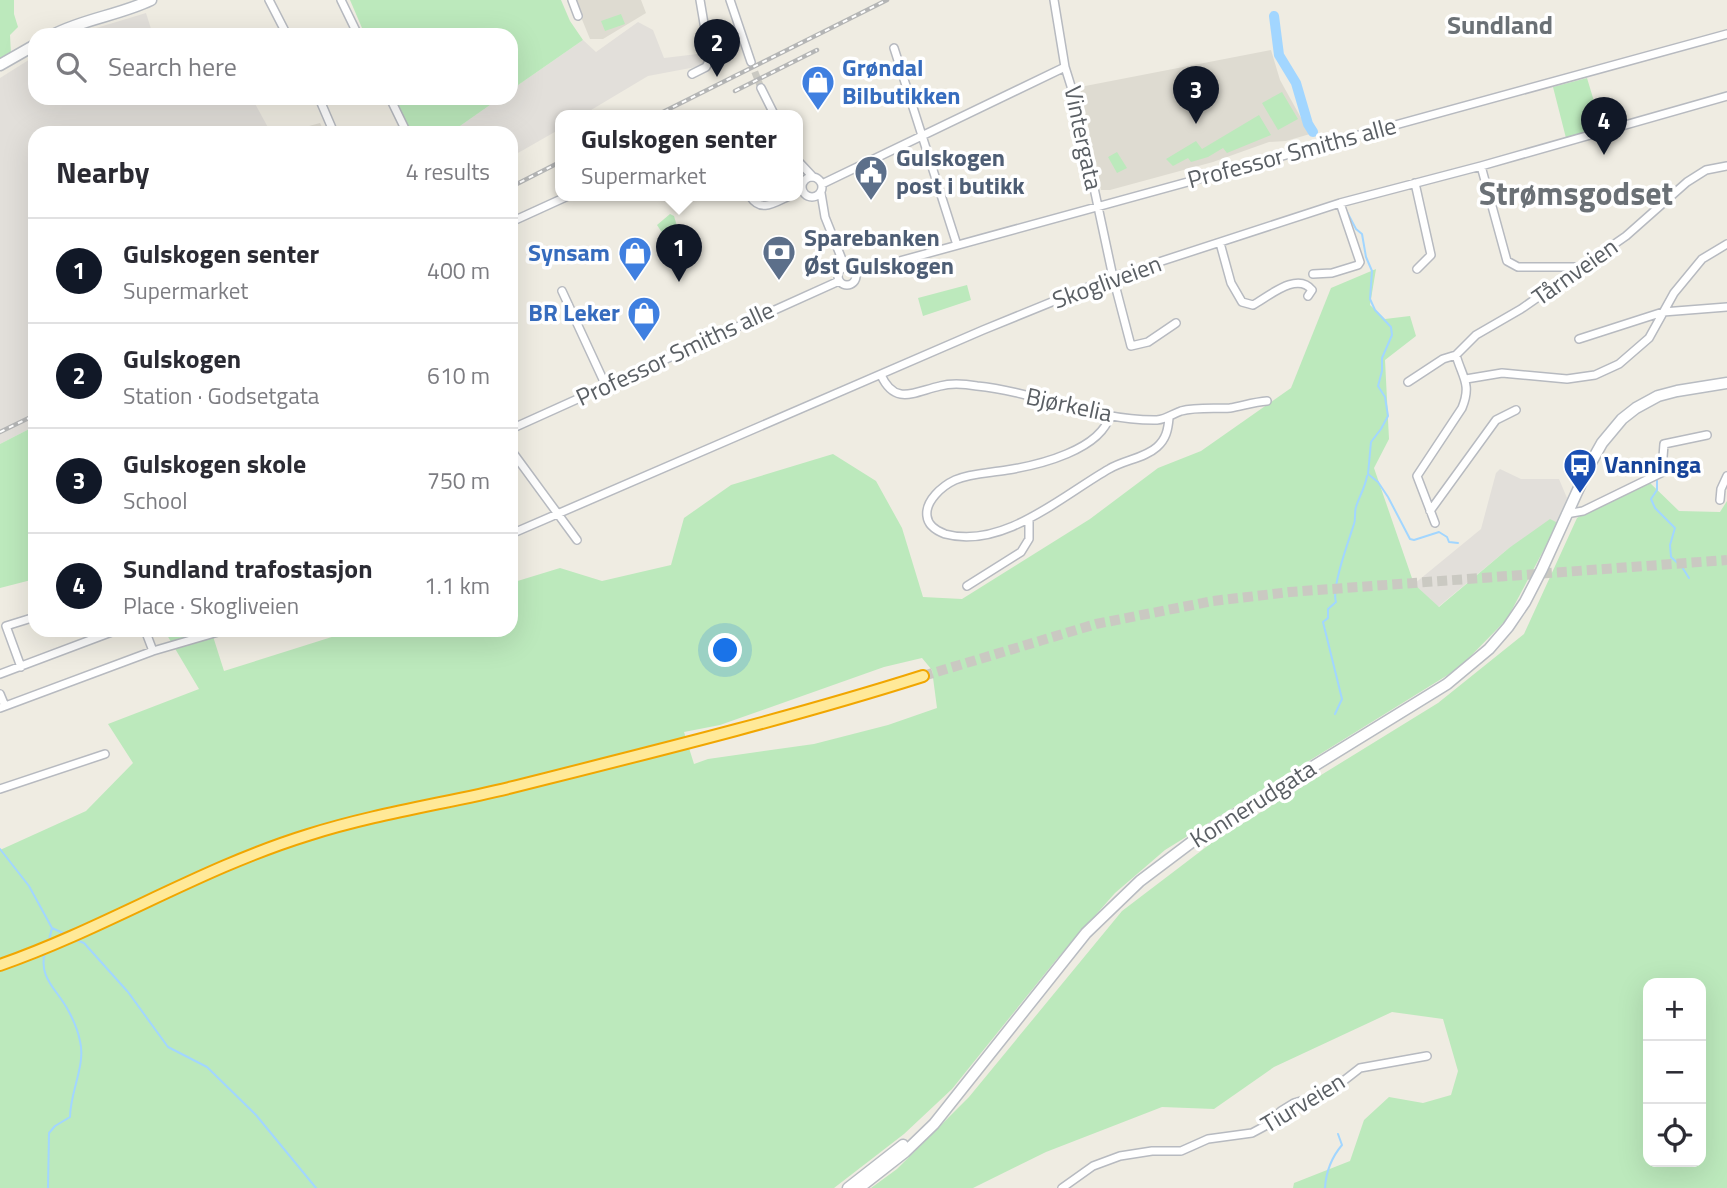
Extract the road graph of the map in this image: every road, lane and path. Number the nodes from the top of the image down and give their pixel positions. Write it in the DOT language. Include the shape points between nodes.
graph roads {
  1 [pos="151,0"];
  2 [pos="269,0"];
  3 [pos="341,0"];
  4 [pos="572,0"];
  5 [pos="700,0"];
  6 [pos="730,0"];
  7 [pos="1054,0"];
  8 [pos="578,16"];
  9 [pos="67,28"];
  10 [pos="283,28"];
  11 [pos="355,28"];
  12 [pos="1727,34"];
  13 [pos="28,48"];
  14 [pos="894,48"];
  15 [pos="751,62"];
  16 [pos="0,65"];
  17 [pos="1065,67"];
  18 [pos="692,74"];
  19 [pos="761,88"];
  20 [pos="1727,96"];
  21 [pos="322,105"];
  22 [pos="393,105"];
  23 [pos="772,110"];
  24 [pos="331,126"];
  25 [pos="404,126"];
  26 [pos="923,136"];
  27 [pos="1480,166"];
  28 [pos="1727,166"];
  29 [pos="803,168"];
  30 [pos="813,177"];
  31 [pos="1415,183"];
  32 [pos="822,184"];
  33 [pos="803,187"];
  34 [pos="803,191"];
  35 [pos="821,194"];
  36 [pos="810,198"];
  37 [pos="557,201"];
  38 [pos="754,201"];
  39 [pos="777,201"];
  40 [pos="1340,203"];
  41 [pos="1097,207"];
  42 [pos="825,217"];
  43 [pos="518,219"];
  44 [pos="1220,243"];
  45 [pos="1727,244"];
  46 [pos="957,245"];
  47 [pos="845,267"];
  48 [pos="1582,267"];
  49 [pos="1417,269"];
  50 [pos="856,273"];
  51 [pos="1313,274"];
  52 [pos="1112,276"];
  53 [pos="839,281"];
  54 [pos="562,291"];
  55 [pos="1308,296"];
  56 [pos="1727,307"];
  57 [pos="1663,312"];
  58 [pos="1176,323"];
  59 [pos="1579,339"];
  60 [pos="1456,355"];
  61 [pos="881,375"];
  62 [pos="1466,379"];
  63 [pos="1408,382"];
  64 [pos="1727,383"];
  65 [pos="606,386"];
  66 [pos="1267,401"];
  67 [pos="1516,410"];
  68 [pos="1111,415"];
  69 [pos="1169,418"];
  70 [pos="518,426"];
  71 [pos="1707,435"];
  72 [pos="518,459"];
  73 [pos="1727,476"];
  74 [pos="1720,500"];
  75 [pos="1430,511"];
  76 [pos="559,514"];
  77 [pos="1566,514"];
  78 [pos="1029,519"];
  79 [pos="1435,523"];
  80 [pos="518,531"];
  81 [pos="577,540"];
  82 [pos="967,586"];
  83 [pos="28,619"];
  84 [pos="99,637"];
  85 [pos="148,637"];
  86 [pos="201,637"];
  87 [pos="153,651"];
  88 [pos="21,667"];
  89 [pos="0,674"];
  90 [pos="923,676"];
  91 [pos="0,694"];
  92 [pos="2,707"];
  93 [pos="105,754"];
  94 [pos="0,789"];
  95 [pos="0,962"];
  96 [pos="1427,1056"];
  97 [pos="943,1110"];
  98 [pos="848,1188"];
  99 [pos="859,1188"];
  100 [pos="1062,1188"];
  1 -- 9 [label="main road"];
  2 -- 10 [label="street"];
  3 -- 11 [label="street"];
  4 -- 8 [label="street"];
  5 -- 18 [label="street" via="710,59 706,67"];
  6 -- 15 [label="street"];
  7 -- 17 [label="street, Vintergata"];
  12 -- 41 [label="street, Professor Smiths alle"];
  13 -- 16 [label="main road"];
  14 -- 26 [label="street"];
  17 -- 26 [label="street"];
  17 -- 41 [label="street, Vintergata"];
  19 -- 23 [label="street"];
  20 -- 27 [label="street, Skogliveien"];
  21 -- 24 [label="street"];
  22 -- 25 [label="street"];
  26 -- 32 [label="street"];
  26 -- 46 [label="street"];
  27 -- 31 [label="street, Skogliveien"];
  27 -- 48 [label="street" via="1507,261 1518,267"];
  28 -- 48 [label="street, Tårnveien" via="1706,170 1687,182 1632,232"];
  29 -- 30 [label="street"];
  30 -- 32 [label="street"];
  30 -- 33 [label="street"];
  31 -- 40 [label="street, Skogliveien"];
  31 -- 49 [label="street" via="1431,255"];
  32 -- 35 [label="street"];
  34 -- 36 [label="street"];
  35 -- 36 [label="street"];
  35 -- 42 [label="street"];
  36 -- 42 [label="street"];
  37 -- 43 [label="street"];
  38 -- 39 [label="street" via="765,206"];
  40 -- 44 [label="street, Skogliveien"];
  40 -- 51 [label="street" via="1360,262 1332,273"];
  41 -- 46 [label="street, Professor Smiths alle"];
  41 -- 52 [label="street, Vintergata"];
  42 -- 47 [label="street"];
  44 -- 52 [label="street, Skogliveien"];
  44 -- 55 [label="street" via="1231,283 1242,302 1253,305 1274,291 1300,283 1312,290"];
  45 -- 57 [label="street" via="1702,259"];
  46 -- 50 [label="street, Professor Smiths alle"];
  47 -- 50 [label="street"];
  47 -- 53 [label="street" via="839,272"];
  48 -- 60 [label="street, Tårnveien" via="1476,335"];
  50 -- 53 [label="street" via="852,284"];
  52 -- 58 [label="street, Vintergata" via="1132,346 1148,342"];
  52 -- 61 [label="street, Skogliveien"];
  53 -- 65 [label="street, Professor Smiths alle"];
  54 -- 65 [label="street"];
  56 -- 57 [label="street"];
  57 -- 59 [label="street"];
  57 -- 62 [label="street" via="1649,338 1619,363 1595,375 1567,379 1502,373"];
  60 -- 62 [label="street"];
  60 -- 63 [label="street, Tårnveien"];
  61 -- 68 [label="street, Bjørkelia" via="889,389 900,394 942,385 979,386"];
  61 -- 76 [label="street, Skogliveien"];
  62 -- 75 [label="street" via="1462,408 1417,476"];
  64 -- 77 [label="main road, Konnerudgata" via="1668,393 1628,414 1596,453"];
  65 -- 70 [label="street, Professor Smiths alle"];
  66 -- 69 [label="street, Bjørkelia" via="1181,411"];
  67 -- 75 [label="street" via="1496,420"];
  68 -- 69 [label="street, Bjørkelia"];
  68 -- 78 [label="street" via="1102,432 1064,454 954,480 933,497 927,516 938,532 958,537 1008,528"];
  69 -- 78 [label="street" via="1168,431 1155,449 1109,469"];
  71 -- 77 [label="street" via="1664,444 1665,471 1583,511"];
  72 -- 76 [label="street"];
  73 -- 74 [label="street"];
  75 -- 79 [label="street"];
  76 -- 80 [label="street, Skogliveien"];
  76 -- 81 [label="street"];
  77 -- 97 [label="main road, Konnerudgata" via="1521,608 1478,660 1432,694 1197,838 1140,881 1086,933"];
  78 -- 82 [label="street" via="1029,539 1021,552"];
  83 -- 88 [label="street" via="6,625"];
  84 -- 88 [label="street"];
  85 -- 87 [label="street"];
  86 -- 87 [label="street"];
  87 -- 92 [label="street"];
  88 -- 89 [label="street"];
  90 -- 95 [label="highway" via="710,738 274,844 68,939"];
  91 -- 92 [label="street"];
  93 -- 94 [label="street"];
  96 -- 100 [label="street, Tiurveien" via="1360,1068 1328,1093 1294,1103 1252,1133 1208,1139 1181,1151 1120,1156 1093,1166"];
  97 -- 98 [label="main road, Konnerudgata"];
  97 -- 99 [label="main road, Konnerudgata" via="919,1139"];
}
